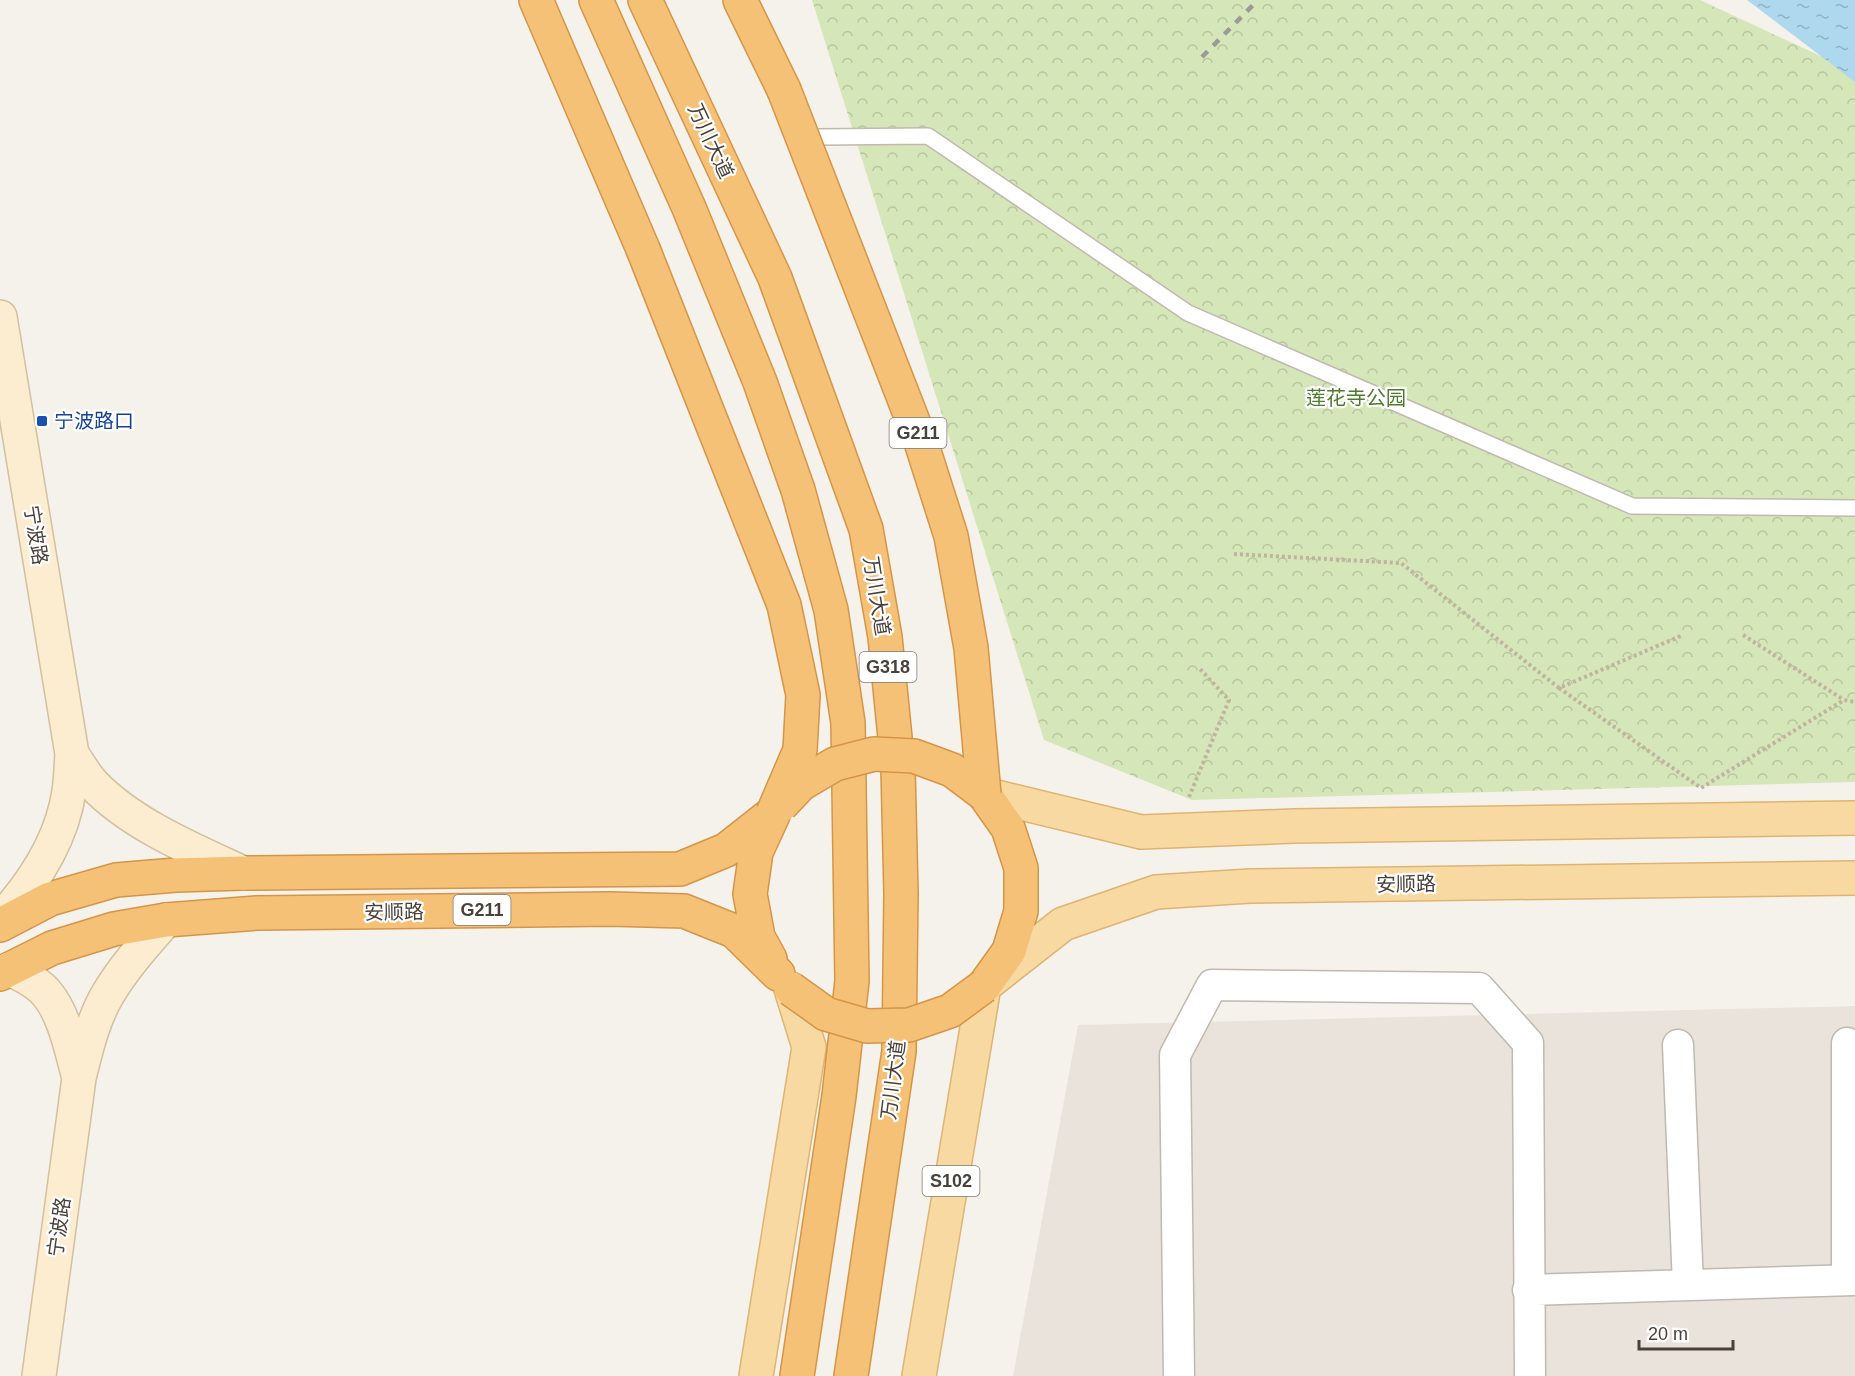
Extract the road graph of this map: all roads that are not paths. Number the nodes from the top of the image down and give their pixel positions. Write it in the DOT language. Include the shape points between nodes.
graph roads {
  1 [pos="536,0"];
  2 [pos="596,0"];
  3 [pos="645,0"];
  4 [pos="740,0"];
  5 [pos="819,137"];
  6 [pos="0,316"];
  7 [pos="1855,508"];
  8 [pos="72,754"];
  9 [pos="984,794"];
  10 [pos="773,813"];
  11 [pos="1855,818"];
  12 [pos="243,873"];
  13 [pos="1855,878"];
  14 [pos="0,920"];
  15 [pos="166,920"];
  16 [pos="0,925"];
  17 [pos="5,971"];
  18 [pos="784,981"];
  19 [pos="984,986"];
  20 [pos="1847,1043"];
  21 [pos="1678,1045"];
  22 [pos="79,1078"];
  23 [pos="1851,1280"];
  24 [pos="1688,1285"];
  25 [pos="1528,1290"];
  26 [pos="39,1376"];
  27 [pos="756,1376"];
  28 [pos="797,1376"];
  29 [pos="850,1376"];
  30 [pos="919,1376"];
  31 [pos="1179,1376"];
  32 [pos="1530,1376"];
  1 -- 10 [label="highway, G211, bridge" via="643,249 784,605 803,695 800,750"];
  2 -- 28 [label="highway, G318" via="693,219 760,382 794,479 831,610 848,723 852,981"];
  3 -- 29 [label="highway, 万川大道 / G318" via="776,278 866,529 885,637 898,768 899,1051"];
  4 -- 9 [label="highway, G211, bridge" via="783,90 921,442 951,536 971,648"];
  5 -- 7 [label="lane" via="928,136 1188,313 1632,506"];
  6 -- 8 [label="street, 宁波路"];
  8 -- 12 [label="street" via="92,783 120,806 191,849"];
  8 -- 14 [label="street" via="64,816 53,844 33,879"];
  9 -- 10 [label="highway, G211, bridge" via="952,770 914,756 874,754 835,764 801,784"];
  9 -- 11 [label="main road" via="1141,832"];
  9 -- 19 [label="highway, G211" via="1008,828 1021,868 1021,910 1009,951"];
  10 -- 12 [label="highway, 安顺路 / G211" via="726,850 680,869"];
  10 -- 18 [label="highway, G211" via="756,852 750,894 758,937"];
  12 -- 16 [label="highway, 安顺路 / G211" via="116,880 50,899"];
  13 -- 19 [label="main road, 安顺路" via="1250,886 1156,892 1063,924"];
  15 -- 17 [label="highway, 安顺路 / G211" via="114,929 51,948"];
  15 -- 18 [label="highway, 安顺路 / G211" via="257,914 684,911 734,931"];
  15 -- 22 [label="street, 宁波路" via="129,962 106,996 88,1041"];
  17 -- 22 [label="street" via="30,978 49,996"];
  18 -- 19 [label="highway, G211, bridge" via="826,1014 867,1026 909,1025 950,1011"];
  18 -- 27 [label="main road" via="809,1047"];
  19 -- 30 [label="main road, S102"];
  20 -- 23 [label="street"];
  21 -- 24 [label="street"];
  22 -- 26 [label="street, 宁波路"];
  23 -- 24 [label="street"];
  24 -- 25 [label="street"];
  25 -- 31 [label="street" via="1528,1043 1479,988 1212,985 1175,1055"];
  25 -- 32 [label="street"];
}
